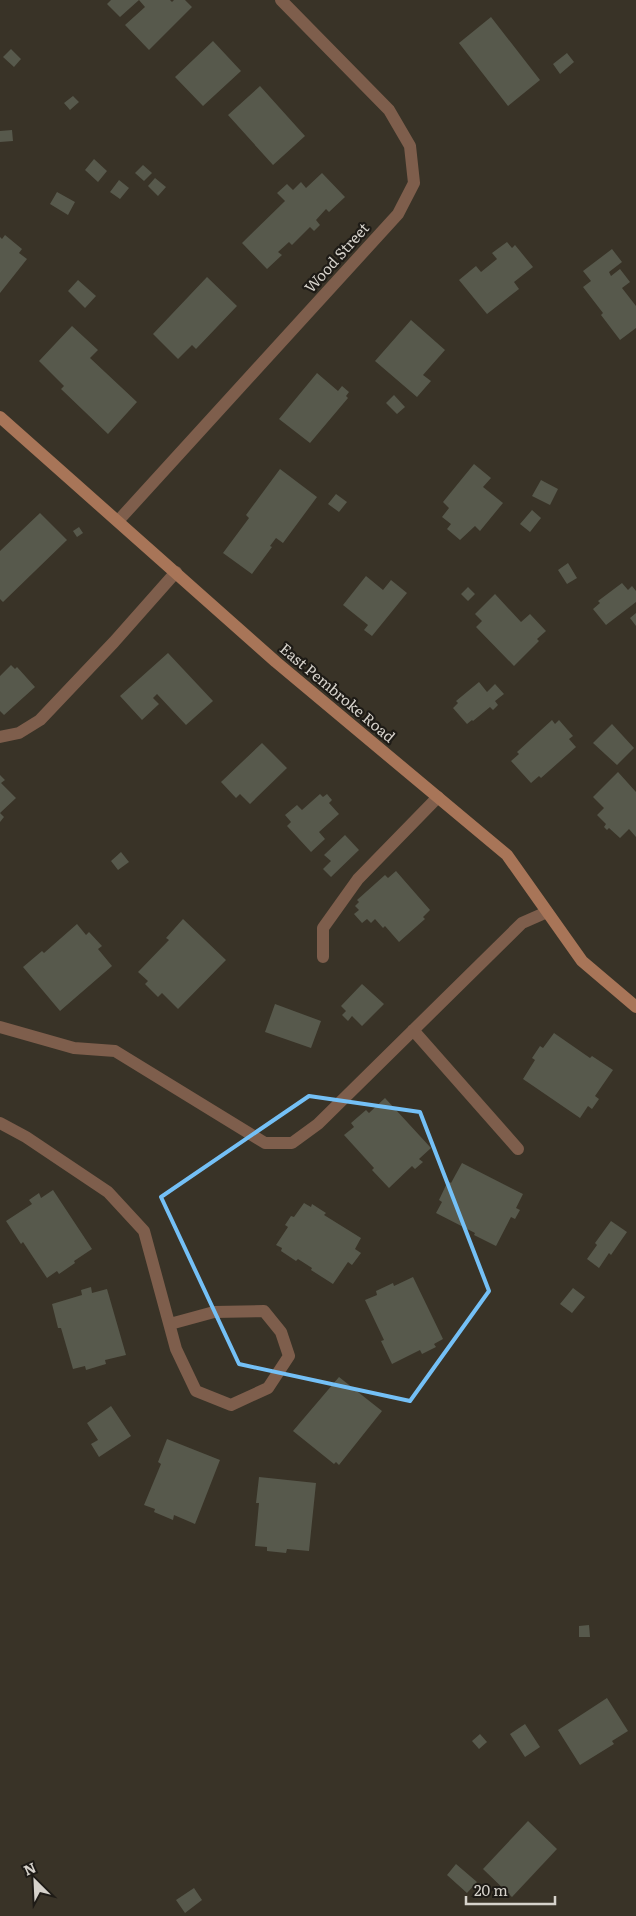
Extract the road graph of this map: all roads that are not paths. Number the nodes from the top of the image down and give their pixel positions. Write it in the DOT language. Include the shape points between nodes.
graph roads {
  1 [pos="281,0"];
  2 [pos="0,417"];
  3 [pos="118,521"];
  4 [pos="176,572"];
  5 [pos="0,737"];
  6 [pos="438,797"];
  7 [pos="547,912"];
  8 [pos="324,957"];
  9 [pos="636,1007"];
  10 [pos="0,1027"];
  11 [pos="413,1030"];
  12 [pos="0,1123"];
  13 [pos="518,1149"];
  14 [pos="170,1324"];
  1 -- 3 [label="street, Wood Street" via="388,110 410,146 414,183 398,214"];
  2 -- 3 [label="street, East Pembroke Road"];
  3 -- 4 [label="street, East Pembroke Road"];
  4 -- 5 [label="street" via="40,720 19,733"];
  4 -- 6 [label="street, East Pembroke Road" via="276,662"];
  6 -- 7 [label="street, East Pembroke Road" via="507,855"];
  6 -- 8 [label="street" via="358,879 323,928"];
  7 -- 9 [label="street, East Pembroke Road" via="582,961"];
  7 -- 11 [label="street" via="522,923"];
  10 -- 11 [label="street" via="74,1048 115,1051 265,1143 292,1143 318,1124"];
  11 -- 13 [label="street"];
  12 -- 14 [label="street" via="108,1192 144,1231"];
  14 -- 14 [label="street" via="176,1349 196,1391 231,1405 268,1388 289,1356 281,1332 264,1311 214,1312"];
}
